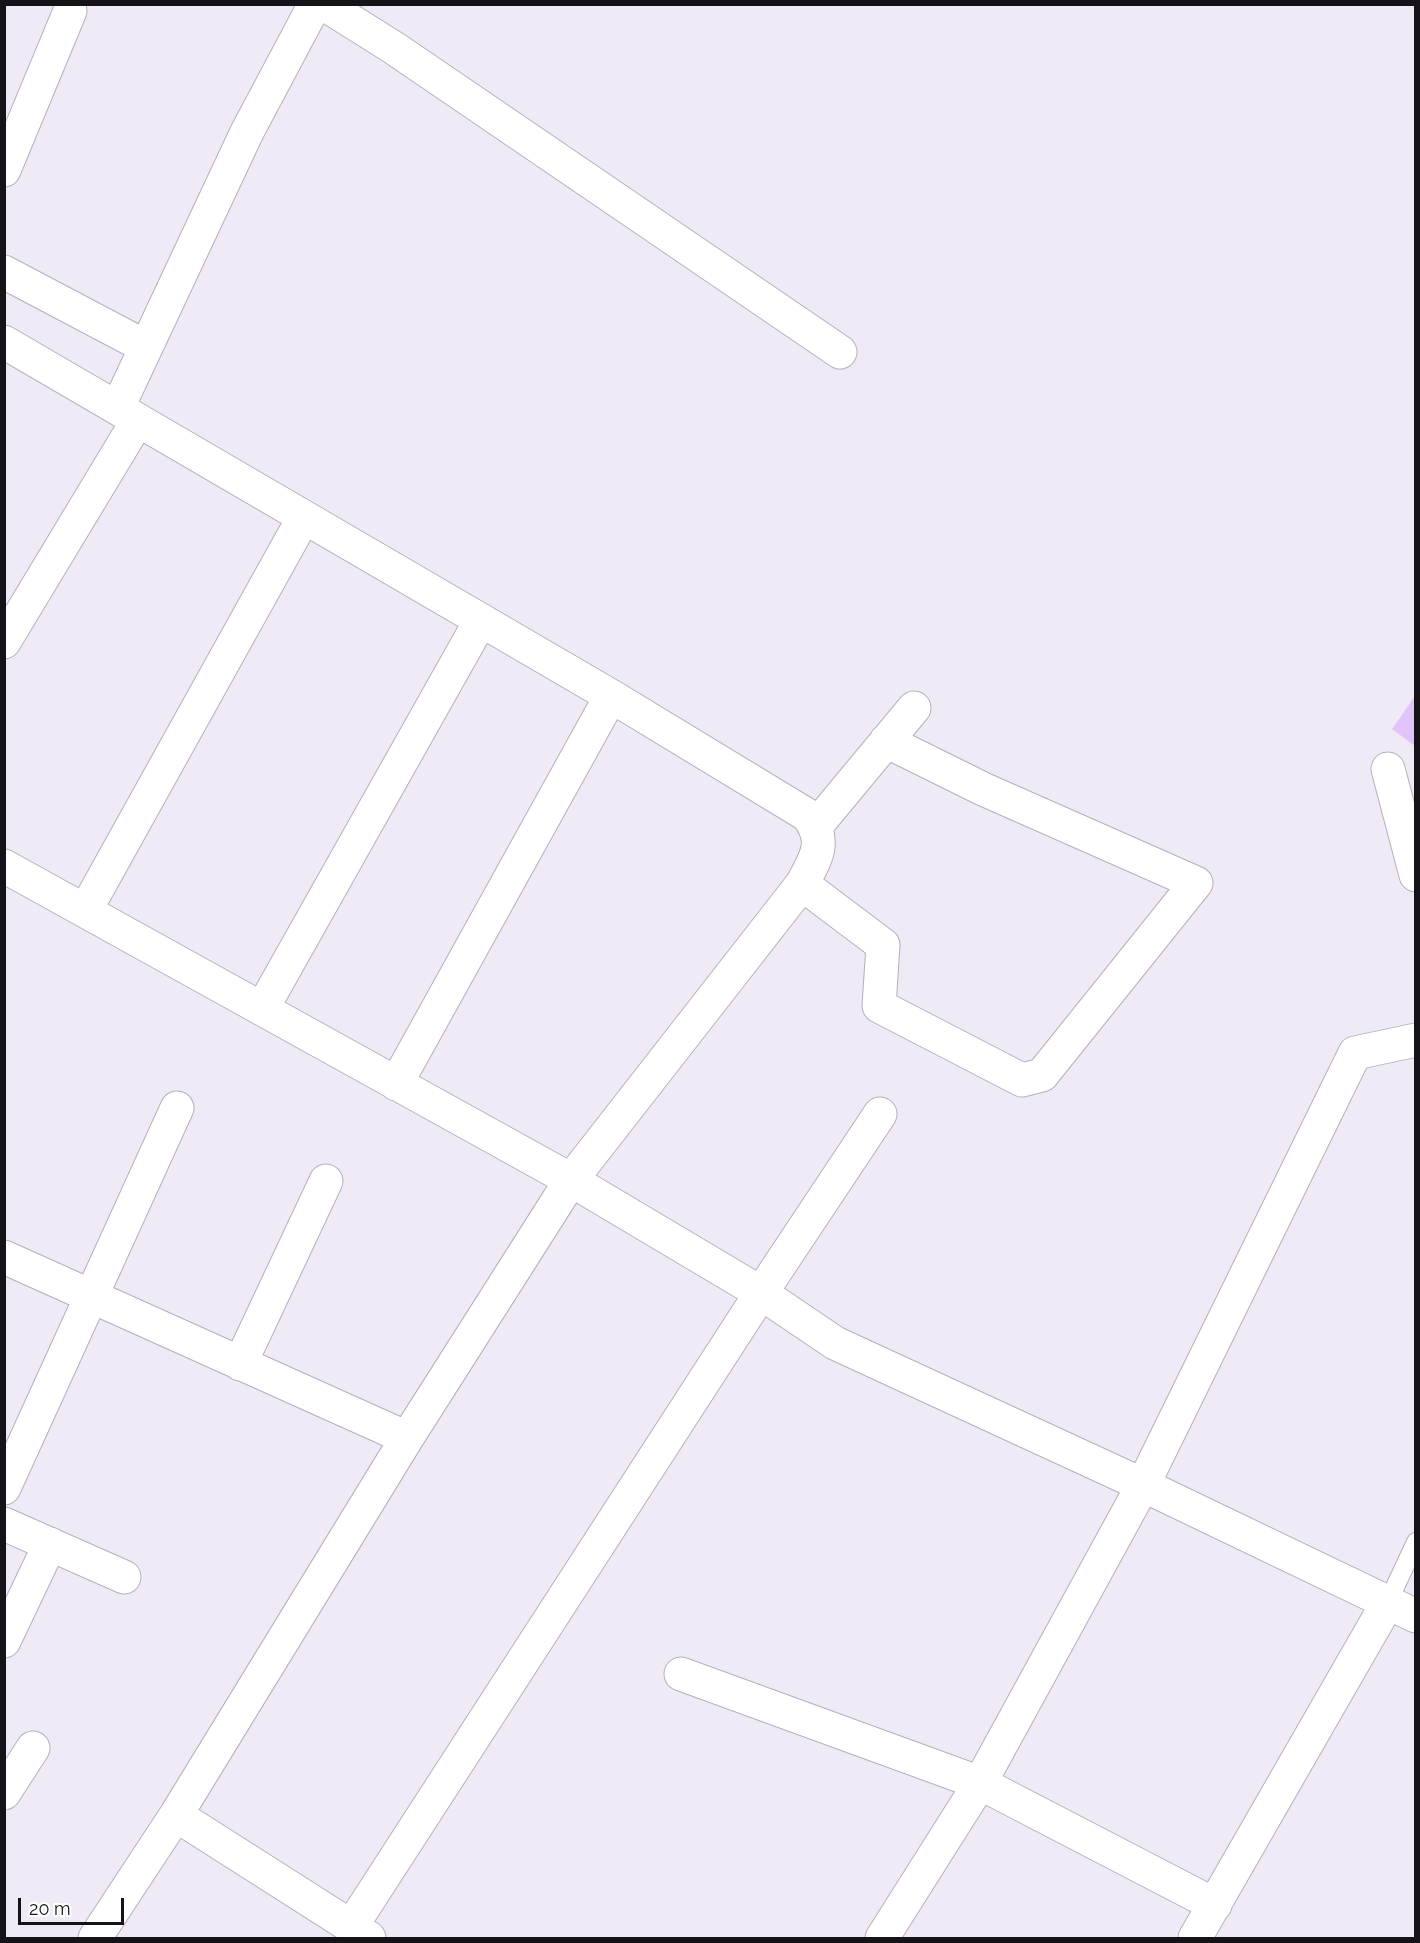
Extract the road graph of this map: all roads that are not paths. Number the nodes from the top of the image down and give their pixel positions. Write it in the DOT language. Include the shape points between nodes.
graph roads {
  1 [pos="315,4"];
  2 [pos="324,4"];
  3 [pos="70,11"];
  4 [pos="4,170"];
  5 [pos="4,272"];
  6 [pos="4,342"];
  7 [pos="146,347"];
  8 [pos="840,352"];
  9 [pos="128,414"];
  10 [pos="304,517"];
  11 [pos="481,621"];
  12 [pos="4,642"];
  13 [pos="611,696"];
  14 [pos="914,708"];
  15 [pos="886,741"];
  16 [pos="1388,769"];
  17 [pos="816,826"];
  18 [pos="4,866"];
  19 [pos="1415,870"];
  20 [pos="802,884"];
  21 [pos="86,911"];
  22 [pos="262,1009"];
  23 [pos="1416,1040"];
  24 [pos="396,1084"];
  25 [pos="177,1108"];
  26 [pos="880,1114"];
  27 [pos="570,1180"];
  28 [pos="326,1181"];
  29 [pos="4,1257"];
  30 [pos="761,1293"];
  31 [pos="91,1295"];
  32 [pos="240,1364"];
  33 [pos="407,1438"];
  34 [pos="1143,1485"];
  35 [pos="4,1488"];
  36 [pos="4,1524"];
  37 [pos="1416,1542"];
  38 [pos="50,1544"];
  39 [pos="124,1577"];
  40 [pos="1401,1610"];
  41 [pos="4,1641"];
  42 [pos="681,1674"];
  43 [pos="33,1748"];
  44 [pos="980,1783"];
  45 [pos="4,1793"];
  46 [pos="176,1815"];
  47 [pos="1215,1905"];
  48 [pos="360,1933"];
  49 [pos="95,1938"];
  50 [pos="882,1938"];
  51 [pos="1195,1938"];
  1 -- 7 [label="street" via="247,132"];
  2 -- 8 [label="street"];
  3 -- 4 [label="street"];
  5 -- 7 [label="street"];
  6 -- 9 [label="street"];
  7 -- 9 [label="street"];
  9 -- 10 [label="street"];
  9 -- 12 [label="street"];
  10 -- 11 [label="street"];
  10 -- 21 [label="street"];
  11 -- 13 [label="street"];
  11 -- 22 [label="street"];
  13 -- 17 [label="street" via="807,815"];
  13 -- 24 [label="street"];
  14 -- 15 [label="street"];
  15 -- 17 [label="street"];
  15 -- 20 [label="street" via="983,789 1196,883 1042,1075 1022,1080 879,1006 883,945"];
  16 -- 19 [label="street"];
  17 -- 20 [label="street" via="818,855"];
  18 -- 21 [label="street"];
  20 -- 27 [label="street"];
  21 -- 22 [label="street"];
  22 -- 24 [label="street"];
  23 -- 34 [label="street" via="1355,1053"];
  24 -- 27 [label="street"];
  25 -- 31 [label="street"];
  26 -- 30 [label="street"];
  27 -- 30 [label="street"];
  27 -- 33 [label="street"];
  28 -- 32 [label="street"];
  29 -- 31 [label="street"];
  30 -- 34 [label="street" via="835,1343"];
  30 -- 48 [label="street"];
  31 -- 32 [label="street"];
  31 -- 35 [label="street"];
  32 -- 33 [label="street"];
  33 -- 46 [label="street"];
  34 -- 40 [label="street"];
  34 -- 44 [label="street"];
  36 -- 38 [label="street"];
  37 -- 40 [label="lane"];
  38 -- 39 [label="street"];
  38 -- 41 [label="street"];
  40 -- 47 [label="street"];
  42 -- 44 [label="street"];
  43 -- 45 [label="street"];
  44 -- 47 [label="street"];
  44 -- 50 [label="street"];
  46 -- 48 [label="street"];
  46 -- 49 [label="street"];
  47 -- 51 [label="street"];
}
